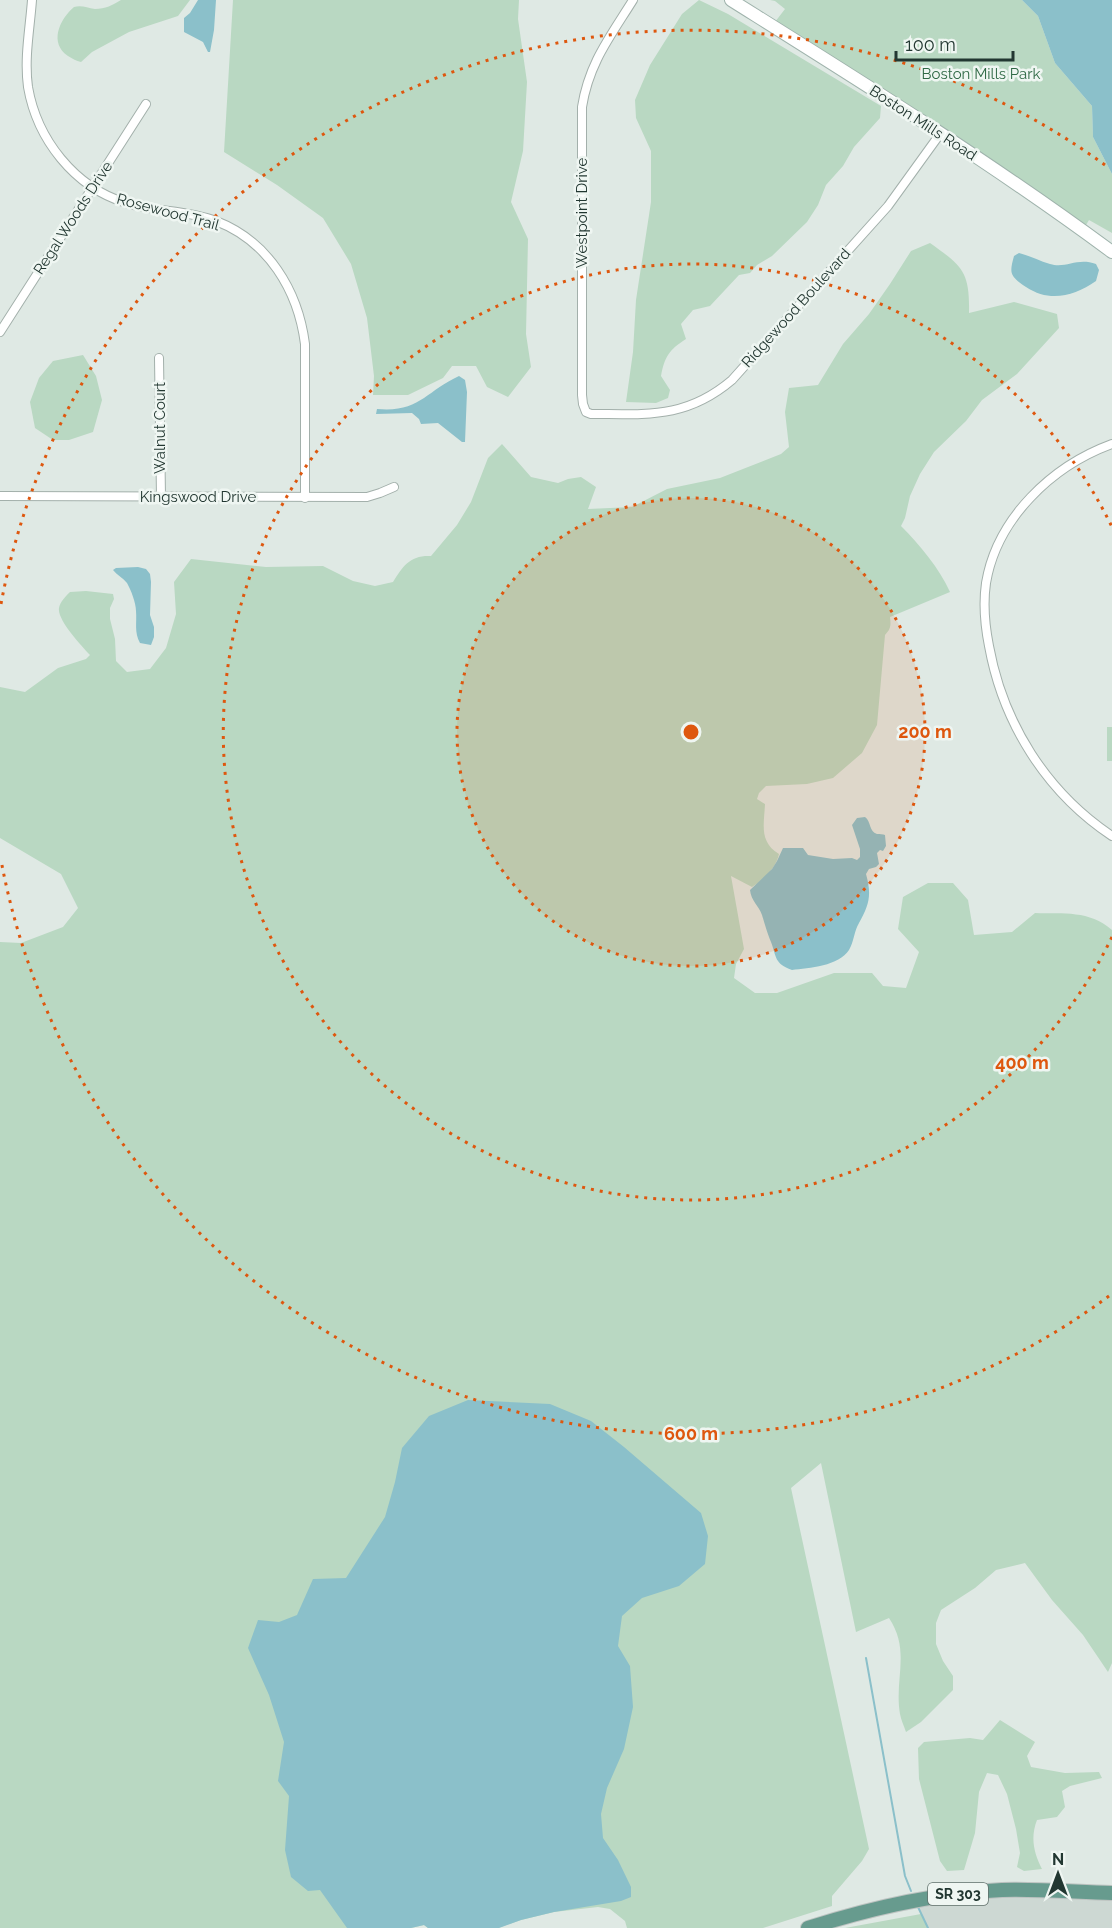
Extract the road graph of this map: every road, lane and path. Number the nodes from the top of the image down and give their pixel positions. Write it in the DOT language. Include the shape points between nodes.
graph roads {
  1 [pos="32,0"];
  2 [pos="633,0"];
  3 [pos="731,0"];
  4 [pos="146,104"];
  5 [pos="940,134"];
  6 [pos="92,186"];
  7 [pos="1112,252"];
  8 [pos="0,332"];
  9 [pos="159,358"];
  10 [pos="611,414"];
  11 [pos="1112,444"];
  12 [pos="394,487"];
  13 [pos="0,496"];
  14 [pos="160,497"];
  15 [pos="305,498"];
  16 [pos="1112,836"];
  17 [pos="1112,1893"];
  18 [pos="808,1928"];
  1 -- 6 [label="street, Rosewood Trail" via="27,74 34,112 51,146 69,168"];
  2 -- 10 [label="street, Westpoint Drive" via="593,65 582,107 582,404 591,414"];
  3 -- 5 [label="street, Boston Mills Road"];
  4 -- 6 [label="street, Regal Woods Drive"];
  5 -- 7 [label="street, Boston Mills Road"];
  5 -- 10 [label="street, Ridgewood Boulevard" via="888,206 732,380 702,402 682,409"];
  6 -- 8 [label="street, Regal Woods Drive"];
  6 -- 15 [label="street, Rosewood Trail" via="126,203 216,222 249,241 279,271 302,322 306,365"];
  9 -- 14 [label="street, Walnut Court"];
  11 -- 16 [label="street" via="1059,472 1015,515 993,556 985,596 986,630 996,677 1023,741 1065,798"];
  12 -- 15 [label="street, Kingswood Drive" via="367,497"];
  13 -- 14 [label="street, Kingswood Drive"];
  14 -- 15 [label="street, Kingswood Drive"];
  17 -- 18 [label="main road, SR 303" via="978,1892 894,1904"];
}
